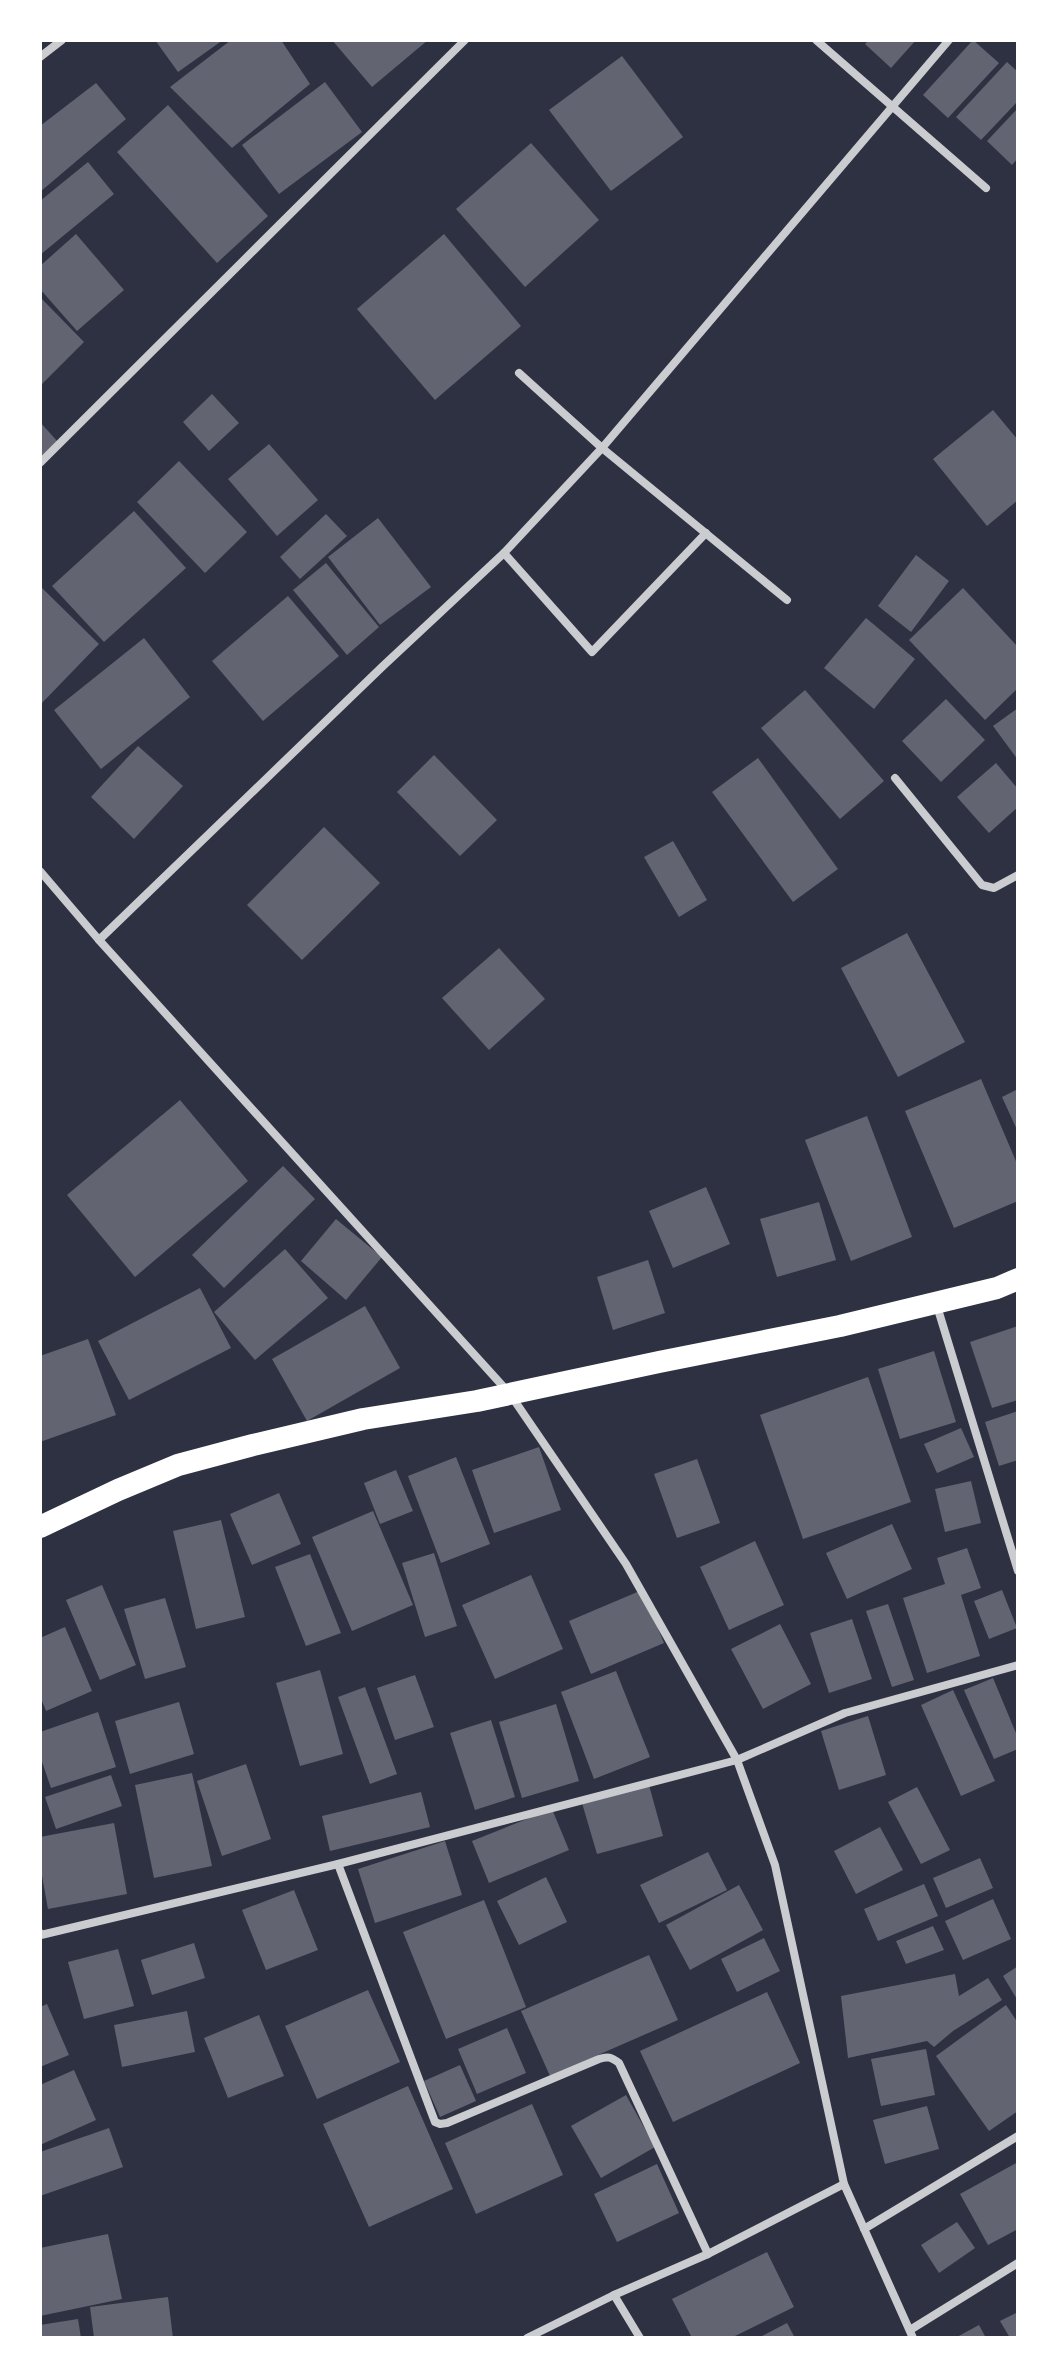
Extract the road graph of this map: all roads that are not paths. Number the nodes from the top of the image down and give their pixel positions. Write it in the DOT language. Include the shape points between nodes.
graph roads {
  1 [pos="62,40"];
  2 [pos="465,40"];
  3 [pos="816,40"];
  4 [pos="949,40"];
  5 [pos="40,57"];
  6 [pos="892,107"];
  7 [pos="986,188"];
  8 [pos="519,373"];
  9 [pos="602,448"];
  10 [pos="40,463"];
  11 [pos="706,533"];
  12 [pos="504,553"];
  13 [pos="787,600"];
  14 [pos="895,778"];
  15 [pos="40,871"];
  16 [pos="1018,875"];
  17 [pos="99,940"];
  18 [pos="1018,1279"];
  19 [pos="935,1302"];
  20 [pos="510,1394"];
  21 [pos="40,1527"];
  22 [pos="1018,1571"];
  23 [pos="1018,1665"];
  24 [pos="737,1760"];
  25 [pos="338,1864"];
  26 [pos="40,1933"];
  27 [pos="1018,2136"];
  28 [pos="844,2184"];
  29 [pos="864,2229"];
  30 [pos="708,2254"];
  31 [pos="1018,2263"];
  32 [pos="614,2295"];
  33 [pos="912,2334"];
  34 [pos="527,2338"];
  35 [pos="640,2338"];
  1 -- 5 [label="street"];
  2 -- 10 [label="street"];
  3 -- 6 [label="street"];
  4 -- 6 [label="street"];
  6 -- 7 [label="street"];
  6 -- 9 [label="street"];
  8 -- 9 [label="street"];
  9 -- 11 [label="street"];
  9 -- 12 [label="street"];
  11 -- 12 [label="street" via="592,652"];
  11 -- 13 [label="street"];
  12 -- 17 [label="street"];
  14 -- 16 [label="street" via="982,885 994,888"];
  15 -- 17 [label="street"];
  17 -- 20 [label="street"];
  18 -- 19 [label="highway"];
  19 -- 20 [label="highway"];
  19 -- 22 [label="street"];
  20 -- 21 [label="highway" via="326,1427 178,1465"];
  20 -- 24 [label="street" via="626,1564"];
  23 -- 24 [label="street" via="845,1713"];
  24 -- 25 [label="street"];
  24 -- 28 [label="street" via="775,1865"];
  25 -- 26 [label="street"];
  25 -- 30 [label="street" via="435,2122 447,2123 612,2058 619,2063"];
  27 -- 29 [label="street"];
  28 -- 29 [label="street"];
  28 -- 30 [label="street"];
  29 -- 33 [label="street"];
  30 -- 32 [label="street"];
  31 -- 33 [label="street"];
  32 -- 34 [label="street"];
  32 -- 35 [label="street"];
}
